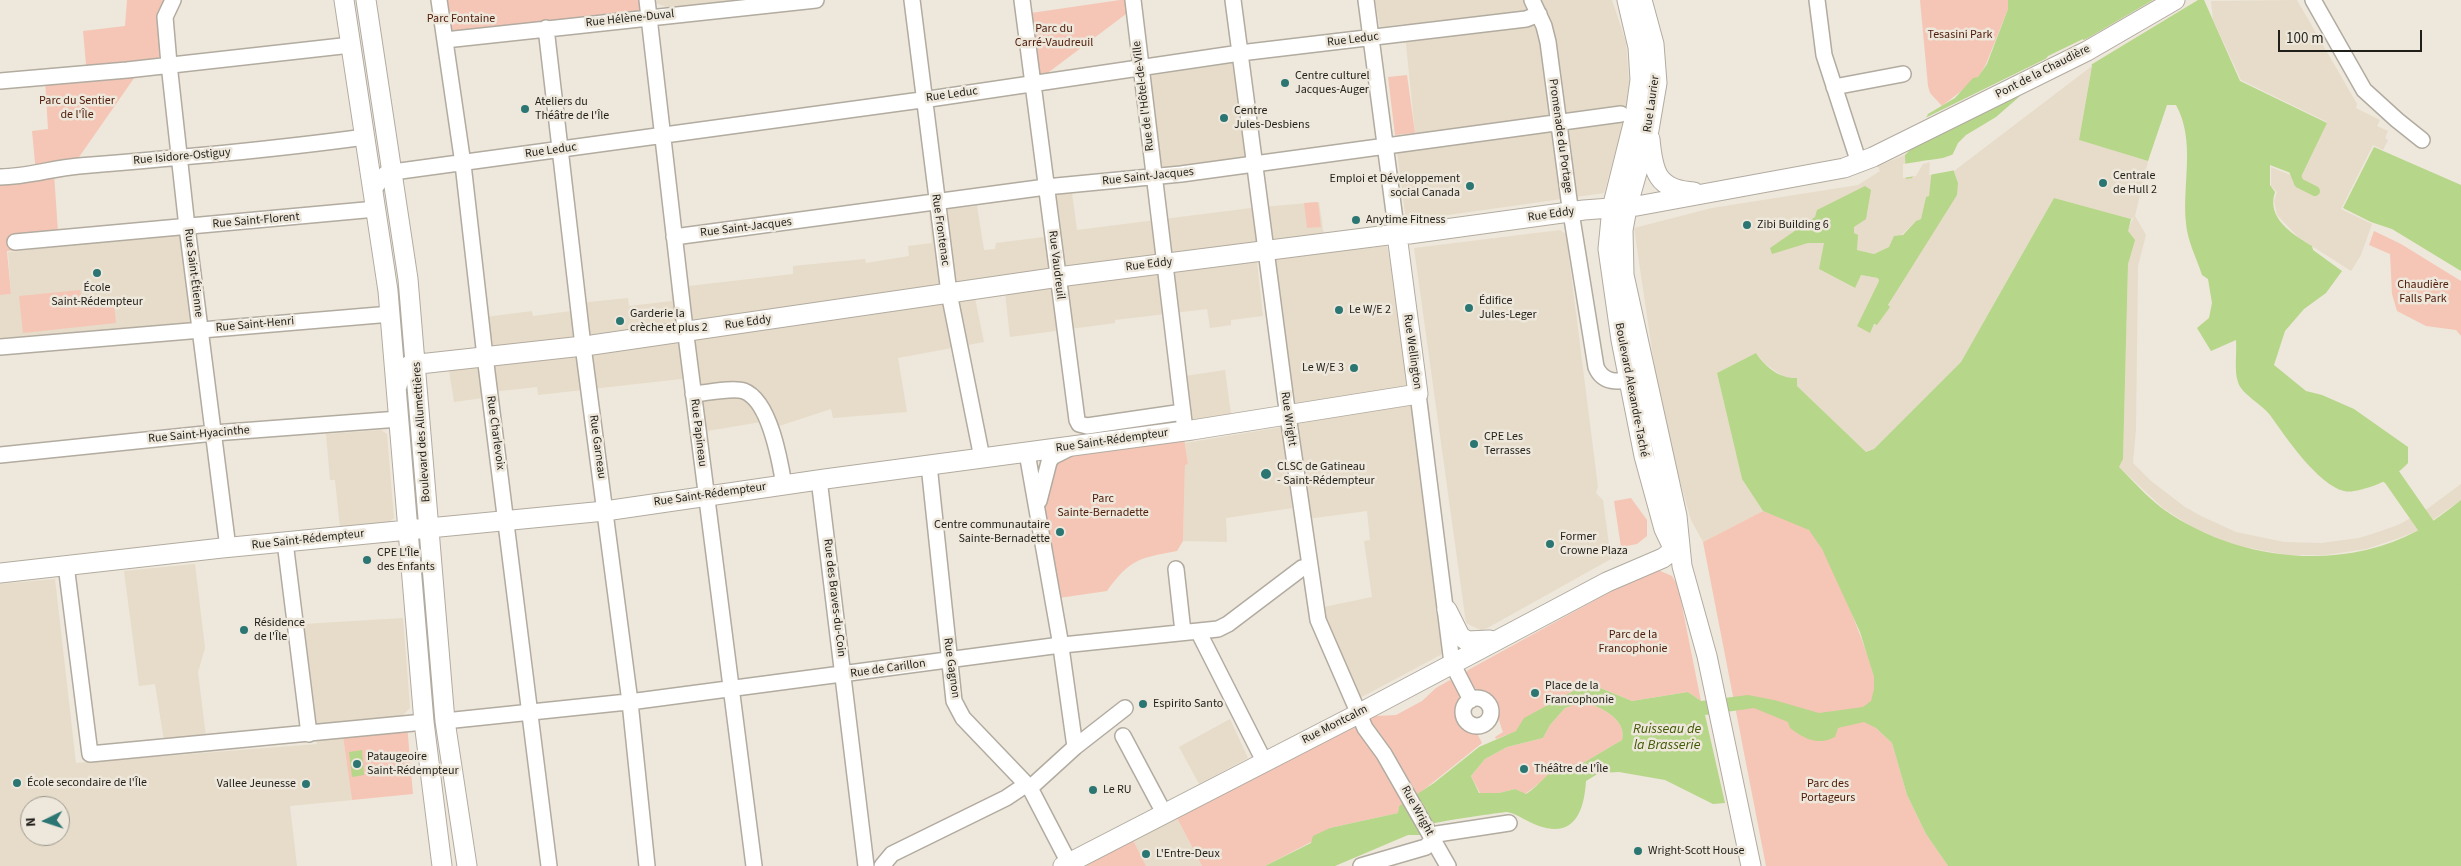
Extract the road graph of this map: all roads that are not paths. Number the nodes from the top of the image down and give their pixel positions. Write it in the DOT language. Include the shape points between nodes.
graph roads {
  1 [pos="173,0"];
  2 [pos="344,0"];
  3 [pos="366,0"];
  4 [pos="439,0"];
  5 [pos="648,0"];
  6 [pos="816,0"];
  7 [pos="912,0"];
  8 [pos="1022,0"];
  9 [pos="1133,0"];
  10 [pos="1233,0"];
  11 [pos="1366,0"];
  12 [pos="1532,0"];
  13 [pos="1627,0"];
  14 [pos="1642,0"];
  15 [pos="1817,0"];
  16 [pos="2175,0"];
  17 [pos="2313,0"];
  18 [pos="1539,14"];
  19 [pos="649,17"];
  20 [pos="546,28"];
  21 [pos="1371,38"];
  22 [pos="444,40"];
  23 [pos="351,45"];
  24 [pos="1240,53"];
  25 [pos="169,64"];
  26 [pos="1141,68"];
  27 [pos="1903,74"];
  28 [pos="0,81"];
  29 [pos="1033,84"];
  30 [pos="1834,87"];
  31 [pos="924,99"];
  32 [pos="1621,114"];
  33 [pos="1558,122"];
  34 [pos="1649,130"];
  35 [pos="663,136"];
  36 [pos="365,137"];
  37 [pos="1908,139"];
  38 [pos="2422,140"];
  39 [pos="1384,146"];
  40 [pos="561,150"];
  41 [pos="179,158"];
  42 [pos="1858,163"];
  43 [pos="463,164"];
  44 [pos="1254,164"];
  45 [pos="392,172"];
  46 [pos="0,177"];
  47 [pos="1153,177"];
  48 [pos="1046,187"];
  49 [pos="1709,193"];
  50 [pos="375,200"];
  51 [pos="936,203"];
  52 [pos="1619,208"];
  53 [pos="1572,212"];
  54 [pos="187,227"];
  55 [pos="1397,235"];
  56 [pos="674,237"];
  57 [pos="15,242"];
  58 [pos="1265,250"];
  59 [pos="1164,263"];
  60 [pos="1057,277"];
  61 [pos="949,293"];
  62 [pos="391,314"];
  63 [pos="200,330"];
  64 [pos="686,332"];
  65 [pos="583,346"];
  66 [pos="0,348"];
  67 [pos="485,356"];
  68 [pos="417,364"];
  69 [pos="1637,379"];
  70 [pos="397,386"];
  71 [pos="694,394"];
  72 [pos="1418,394"];
  73 [pos="1183,412"];
  74 [pos="1288,414"];
  75 [pos="399,419"];
  76 [pos="1186,431"];
  77 [pos="214,433"];
  78 [pos="1075,446"];
  79 [pos="1027,453"];
  80 [pos="0,455"];
  81 [pos="982,458"];
  82 [pos="929,465"];
  83 [pos="819,479"];
  84 [pos="784,484"];
  85 [pos="706,496"];
  86 [pos="605,511"];
  87 [pos="1038,512"];
  88 [pos="506,520"];
  89 [pos="429,528"];
  90 [pos="408,530"];
  91 [pos="285,542"];
  92 [pos="228,548"];
  93 [pos="1677,548"];
  94 [pos="66,565"];
  95 [pos="1310,567"];
  96 [pos="1176,569"];
  97 [pos="0,573"];
  98 [pos="1447,610"];
  99 [pos="1191,632"];
  100 [pos="1497,639"];
  101 [pos="1061,646"];
  102 [pos="949,660"];
  103 [pos="1452,663"];
  104 [pos="843,676"];
  105 [pos="731,690"];
  106 [pos="1471,700"];
  107 [pos="630,702"];
  108 [pos="1125,708"];
  109 [pos="530,711"];
  110 [pos="1358,714"];
  111 [pos="446,721"];
  112 [pos="424,722"];
  113 [pos="309,734"];
  114 [pos="1123,736"];
  115 [pos="1074,747"];
  116 [pos="1264,761"];
  117 [pos="1029,786"];
  118 [pos="1164,813"];
  119 [pos="1509,823"];
  120 [pos="1431,835"];
  121 [pos="1066,864"];
  122 [pos="442,866"];
  123 [pos="467,866"];
  124 [pos="549,866"];
  125 [pos="647,866"];
  126 [pos="754,866"];
  127 [pos="866,866"];
  128 [pos="882,866"];
  129 [pos="1361,866"];
  130 [pos="1448,866"];
  131 [pos="1751,866"];
  1 -- 25 [label="street, Rue Saint-Étienne" via="165,22"];
  2 -- 23 [label="main road, Boulevard des Allumettières"];
  3 -- 45 [label="main road, Boulevard des Allumettières"];
  4 -- 22 [label="street, Rue Charlevoix"];
  5 -- 19 [label="street, Rue Papineau"];
  6 -- 19 [label="street, Rue Hélène-Duval"];
  7 -- 31 [label="street, Rue Frontenac"];
  8 -- 29 [label="street, Rue Vaudreuil"];
  9 -- 26 [label="street, Rue de l'Hôtel-de-Ville"];
  10 -- 24 [label="street, Rue Wright"];
  11 -- 21 [label="street, Rue Wellington"];
  12 -- 18 [label="street, Promenade du Portage"];
  13 -- 52 [label="main road, Rue Laurier" via="1636,34 1640,80"];
  14 -- 34 [label="main road, Rue Laurier" via="1656,64 1656,91"];
  15 -- 30 [label="street" via="1824,55"];
  16 -- 37 [label="main road, Pont de la Chaudière" via="2087,51"];
  17 -- 38 [label="street" via="2364,90"];
  18 -- 21 [label="street, Rue Leduc" via="1526,19"];
  18 -- 33 [label="street, Promenade du Portage" via="1548,42"];
  19 -- 20 [label="street, Rue Hélène-Duval"];
  19 -- 35 [label="street, Rue Papineau"];
  20 -- 22 [label="street, Rue Hélène-Duval"];
  20 -- 40 [label="street, Rue Garneau"];
  21 -- 24 [label="street, Rue Leduc"];
  21 -- 39 [label="street, Rue Wellington"];
  22 -- 43 [label="street, Rue Charlevoix"];
  23 -- 25 [label="street"];
  23 -- 36 [label="main road, Boulevard des Allumettières"];
  24 -- 26 [label="street, Rue Leduc"];
  24 -- 44 [label="street, Rue Wright"];
  25 -- 28 [label="street"];
  25 -- 41 [label="street, Rue Saint-Étienne"];
  26 -- 29 [label="street, Rue Leduc"];
  26 -- 47 [label="street, Rue de l'Hôtel-de-Ville"];
  27 -- 30 [label="street"];
  29 -- 31 [label="street, Rue Leduc"];
  29 -- 48 [label="street, Rue Vaudreuil"];
  30 -- 42 [label="street"];
  31 -- 35 [label="street, Rue Leduc"];
  31 -- 51 [label="street, Rue Frontenac"];
  32 -- 33 [label="street, Rue Saint-Jacques"];
  33 -- 39 [label="street, Rue Saint-Jacques"];
  33 -- 53 [label="street, Promenade du Portage"];
  34 -- 49 [label="main road" via="1654,169 1663,182 1676,191"];
  34 -- 52 [label="main road, Rue Laurier"];
  35 -- 40 [label="street, Rue Leduc"];
  35 -- 56 [label="street, Rue Papineau"];
  36 -- 41 [label="street, Rue Isidore-Ostiguy"];
  36 -- 50 [label="main road, Boulevard des Allumettières"];
  37 -- 42 [label="main road, Rue Eddy"];
  39 -- 44 [label="street, Rue Saint-Jacques"];
  39 -- 55 [label="street, Rue Wellington"];
  40 -- 43 [label="street, Rue Leduc"];
  40 -- 65 [label="street, Rue Garneau"];
  41 -- 46 [label="street, Rue Isidore-Ostiguy" via="76,166"];
  41 -- 54 [label="street, Rue Saint-Étienne"];
  42 -- 49 [label="main road, Rue Eddy" via="1826,173"];
  43 -- 45 [label="street, Rue Leduc"];
  43 -- 67 [label="street, Rue Charlevoix"];
  44 -- 47 [label="street, Rue Saint-Jacques"];
  44 -- 58 [label="street, Rue Wright"];
  45 -- 50 [label="street" via="385,174"];
  45 -- 68 [label="main road, Boulevard des Allumettières"];
  47 -- 48 [label="street, Rue Saint-Jacques"];
  47 -- 59 [label="street, Rue de l'Hôtel-de-Ville"];
  48 -- 51 [label="street, Rue Saint-Jacques"];
  48 -- 60 [label="street, Rue Vaudreuil"];
  49 -- 52 [label="main road, Rue Eddy"];
  50 -- 54 [label="street, Rue Saint-Florent"];
  50 -- 62 [label="main road, Boulevard des Allumettières"];
  51 -- 56 [label="street, Rue Saint-Jacques"];
  51 -- 61 [label="street, Rue Frontenac"];
  52 -- 53 [label="main road, Rue Eddy"];
  52 -- 69 [label="main road, Boulevard Alexandre-Taché" via="1608,249 1621,340"];
  53 -- 55 [label="main road, Rue Eddy"];
  53 -- 69 [label="street, Promenade du Portage" via="1598,373 1606,379 1620,382"];
  54 -- 57 [label="street, Rue Saint-Florent"];
  54 -- 63 [label="street, Rue Saint-Étienne"];
  55 -- 58 [label="main road, Rue Eddy"];
  55 -- 72 [label="main road, Rue Wellington"];
  56 -- 64 [label="street, Rue Papineau"];
  58 -- 59 [label="main road, Rue Eddy"];
  58 -- 74 [label="street, Rue Wright"];
  59 -- 60 [label="main road, Rue Eddy"];
  59 -- 73 [label="street, Rue de l'Hôtel-de-Ville"];
  60 -- 61 [label="main road, Rue Eddy"];
  60 -- 73 [label="street, Rue Vaudreuil" via="1079,424 1087,426"];
  61 -- 64 [label="main road, Rue Eddy"];
  61 -- 81 [label="street, Rue Frontenac"];
  62 -- 63 [label="street, Rue Saint-Henri"];
  62 -- 70 [label="main road, Boulevard des Allumettières"];
  63 -- 66 [label="street, Rue Saint-Henri"];
  63 -- 77 [label="street, Rue Saint-Étienne"];
  64 -- 65 [label="main road, Rue Eddy"];
  64 -- 71 [label="street, Rue Papineau"];
  65 -- 67 [label="main road, Rue Eddy"];
  65 -- 86 [label="street, Rue Garneau"];
  67 -- 68 [label="main road, Rue Eddy"];
  67 -- 88 [label="street, Rue Charlevoix"];
  68 -- 70 [label="main road" via="404,368"];
  68 -- 89 [label="main road, Boulevard des Allumettières"];
  69 -- 93 [label="main road, Boulevard Alexandre-Taché" via="1644,458 1664,529"];
  70 -- 75 [label="main road, Boulevard des Allumettières"];
  71 -- 84 [label="street" via="738,390 753,398 775,440"];
  71 -- 85 [label="street, Rue Papineau"];
  72 -- 74 [label="main road, Rue Saint-Rédempteur"];
  72 -- 98 [label="street, Rue Wellington"];
  73 -- 76 [label="street, Rue de l'Hôtel-de-Ville"];
  74 -- 76 [label="main road, Rue Saint-Rédempteur"];
  74 -- 95 [label="street, Rue Wright"];
  75 -- 77 [label="street, Rue Saint-Hyacinthe"];
  75 -- 90 [label="main road, Boulevard des Allumettières"];
  76 -- 78 [label="main road, Rue Saint-Rédempteur"];
  77 -- 80 [label="street, Rue Saint-Hyacinthe"];
  77 -- 92 [label="street, Rue Saint-Étienne"];
  78 -- 79 [label="main road, Rue Saint-Rédempteur"];
  78 -- 87 [label="street" via="1052,457 1049,462"];
  79 -- 81 [label="main road, Rue Saint-Rédempteur"];
  79 -- 87 [label="street"];
  81 -- 82 [label="main road, Rue Saint-Rédempteur"];
  82 -- 83 [label="main road, Rue Saint-Rédempteur"];
  82 -- 102 [label="street, Rue Gagnon"];
  83 -- 84 [label="main road, Rue Saint-Rédempteur"];
  83 -- 104 [label="street, Rue des Braves-du-Coin"];
  84 -- 85 [label="main road, Rue Saint-Rédempteur"];
  85 -- 86 [label="main road, Rue Saint-Rédempteur"];
  85 -- 105 [label="street, Rue Papineau"];
  86 -- 88 [label="main road, Rue Saint-Rédempteur"];
  86 -- 107 [label="street, Rue Garneau"];
  87 -- 101 [label="street"];
  88 -- 89 [label="main road, Rue Saint-Rédempteur"];
  88 -- 109 [label="street, Rue Charlevoix"];
  89 -- 90 [label="main road, Rue Saint-Rédempteur"];
  89 -- 111 [label="main road, Boulevard des Allumettières"];
  90 -- 91 [label="main road, Rue Saint-Rédempteur"];
  90 -- 112 [label="main road, Boulevard des Allumettières"];
  91 -- 92 [label="main road, Rue Saint-Rédempteur"];
  91 -- 113 [label="street"];
  92 -- 94 [label="main road, Rue Saint-Rédempteur"];
  93 -- 100 [label="main road, Rue Montcalm"];
  93 -- 131 [label="main road, Boulevard Alexandre-Taché" via="1700,627"];
  94 -- 97 [label="main road, Rue Saint-Rédempteur"];
  94 -- 113 [label="street" via="90,754"];
  95 -- 99 [label="street, Rue de Carillon" via="1302,568 1223,627"];
  95 -- 110 [label="street, Rue Wright" via="1320,627"];
  96 -- 99 [label="street"];
  98 -- 100 [label="main road" via="1460,636 1467,641"];
  98 -- 103 [label="street, Rue Wellington"];
  99 -- 101 [label="street, Rue de Carillon"];
  99 -- 116 [label="street"];
  100 -- 103 [label="main road, Rue Montcalm"];
  101 -- 102 [label="street, Rue de Carillon"];
  101 -- 115 [label="street"];
  102 -- 104 [label="street, Rue de Carillon"];
  102 -- 117 [label="street, Rue Gagnon" via="954,701 963,718"];
  103 -- 106 [label="street, Rue Wellington"];
  103 -- 110 [label="main road, Rue Montcalm"];
  104 -- 105 [label="street, Rue de Carillon"];
  104 -- 127 [label="street, Rue des Braves-du-Coin"];
  105 -- 107 [label="street, Rue de Carillon"];
  105 -- 126 [label="street, Rue Papineau"];
  107 -- 109 [label="street, Rue de Carillon"];
  107 -- 125 [label="street, Rue Garneau"];
  108 -- 115 [label="street"];
  109 -- 111 [label="street, Rue de Carillon"];
  109 -- 124 [label="street, Rue Charlevoix"];
  110 -- 116 [label="main road, Rue Montcalm"];
  110 -- 120 [label="street, Rue Wright"];
  111 -- 123 [label="main road, Boulevard des Allumettières"];
  112 -- 113 [label="street"];
  112 -- 122 [label="main road, Boulevard des Allumettières"];
  114 -- 118 [label="street"];
  115 -- 117 [label="street"];
  116 -- 118 [label="main road, Rue Montcalm"];
  117 -- 121 [label="street, Rue Gagnon"];
  117 -- 128 [label="street" via="892,854"];
  118 -- 121 [label="main road, Rue Montcalm"];
  119 -- 120 [label="street"];
  120 -- 129 [label="street" via="1426,847"];
  120 -- 130 [label="street, Rue Wright"];
}
